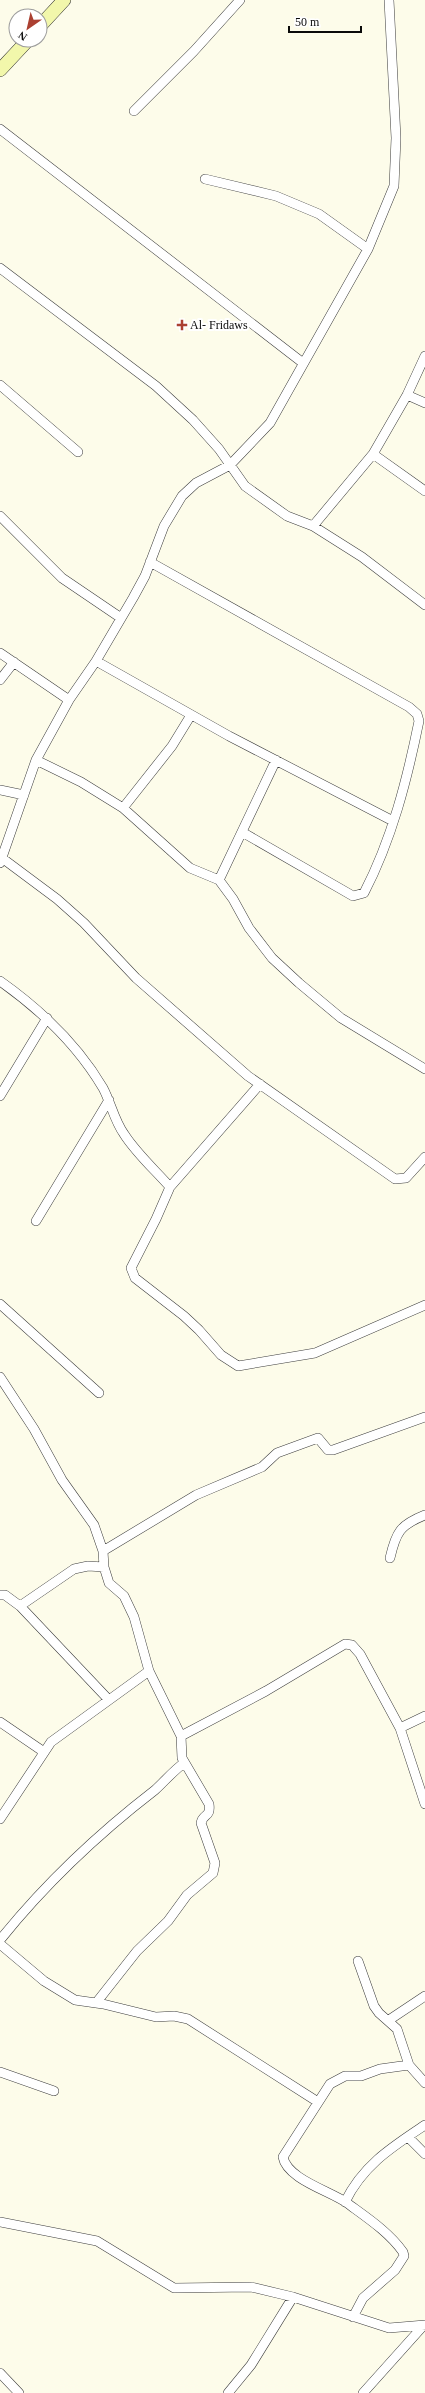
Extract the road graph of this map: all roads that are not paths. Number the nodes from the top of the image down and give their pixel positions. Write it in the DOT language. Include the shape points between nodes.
graph roads {
  1 [pos="64,0"];
  2 [pos="240,0"];
  3 [pos="389,0"];
  4 [pos="48,17"];
  5 [pos="21,48"];
  6 [pos="0,70"];
  7 [pos="134,111"];
  8 [pos="0,129"];
  9 [pos="205,179"];
  10 [pos="368,250"];
  11 [pos="1,272"];
  12 [pos="425,356"];
  13 [pos="303,363"];
  14 [pos="0,385"];
  15 [pos="407,396"];
  16 [pos="425,403"];
  17 [pos="78,452"];
  18 [pos="373,454"];
  19 [pos="230,465"];
  20 [pos="425,492"];
  21 [pos="0,516"];
  22 [pos="313,526"];
  23 [pos="150,562"];
  24 [pos="425,605"];
  25 [pos="121,618"];
  26 [pos="0,653"];
  27 [pos="14,662"];
  28 [pos="96,662"];
  29 [pos="0,680"];
  30 [pos="69,700"];
  31 [pos="191,715"];
  32 [pos="36,760"];
  33 [pos="276,760"];
  34 [pos="0,790"];
  35 [pos="24,795"];
  36 [pos="123,808"];
  37 [pos="394,820"];
  38 [pos="242,832"];
  39 [pos="1,860"];
  40 [pos="219,880"];
  41 [pos="0,981"];
  42 [pos="47,1018"];
  43 [pos="425,1069"];
  44 [pos="260,1084"];
  45 [pos="0,1096"];
  46 [pos="109,1100"];
  47 [pos="425,1158"];
  48 [pos="170,1187"];
  49 [pos="36,1221"];
  50 [pos="0,1304"];
  51 [pos="425,1305"];
  52 [pos="0,1377"];
  53 [pos="99,1393"];
  54 [pos="425,1417"];
  55 [pos="425,1515"];
  56 [pos="103,1551"];
  57 [pos="390,1558"];
  58 [pos="104,1567"];
  59 [pos="0,1596"];
  60 [pos="20,1606"];
  61 [pos="149,1671"];
  62 [pos="108,1699"];
  63 [pos="425,1716"];
  64 [pos="0,1722"];
  65 [pos="400,1728"];
  66 [pos="181,1736"];
  67 [pos="44,1752"];
  68 [pos="184,1763"];
  69 [pos="425,1804"];
  70 [pos="0,1819"];
  71 [pos="0,1940"];
  72 [pos="0,1944"];
  73 [pos="358,1961"];
  74 [pos="425,1996"];
  75 [pos="96,2002"];
  76 [pos="389,2020"];
  77 [pos="409,2065"];
  78 [pos="0,2072"];
  79 [pos="425,2083"];
  80 [pos="54,2091"];
  81 [pos="318,2102"];
  82 [pos="425,2125"];
  83 [pos="408,2137"];
  84 [pos="425,2154"];
  85 [pos="345,2202"];
  86 [pos="0,2222"];
  87 [pos="293,2297"];
  88 [pos="353,2317"];
  89 [pos="424,2325"];
  90 [pos="0,2373"];
  91 [pos="19,2393"];
  92 [pos="228,2393"];
  93 [pos="363,2393"];
  1 -- 4 [label="street"];
  2 -- 7 [label="street"];
  3 -- 10 [label="street" via="396,138 394,186"];
  5 -- 6 [label="street"];
  8 -- 13 [label="street"];
  9 -- 10 [label="street" via="276,196 319,214"];
  10 -- 13 [label="street"];
  11 -- 19 [label="street" via="156,386 193,420"];
  12 -- 15 [label="street"];
  13 -- 19 [label="street" via="270,424"];
  14 -- 17 [label="street"];
  15 -- 16 [label="street"];
  15 -- 18 [label="street"];
  18 -- 20 [label="street"];
  18 -- 22 [label="street"];
  19 -- 22 [label="street" via="245,486 263,501 287,516"];
  19 -- 23 [label="street" via="196,483 182,496 164,526"];
  21 -- 25 [label="street" via="62,578"];
  22 -- 24 [label="street" via="362,557"];
  23 -- 25 [label="street"];
  23 -- 37 [label="street" via="409,707 417,714 414,746"];
  25 -- 28 [label="street"];
  26 -- 27 [label="street"];
  27 -- 29 [label="street"];
  27 -- 30 [label="street"];
  28 -- 30 [label="street"];
  28 -- 31 [label="street"];
  30 -- 32 [label="street"];
  31 -- 33 [label="street"];
  31 -- 36 [label="street" via="172,746"];
  32 -- 35 [label="street"];
  32 -- 36 [label="street" via="81,782"];
  33 -- 37 [label="street"];
  33 -- 38 [label="street"];
  34 -- 35 [label="street"];
  35 -- 39 [label="street"];
  36 -- 40 [label="street" via="190,868"];
  37 -- 38 [label="street" via="379,863 364,892 353,896"];
  38 -- 40 [label="street"];
  39 -- 44 [label="street" via="57,899 84,923 136,978"];
  40 -- 43 [label="street" via="233,899 248,928 272,958 299,983 341,1018"];
  41 -- 42 [label="street"];
  42 -- 45 [label="street"];
  42 -- 46 [label="street" via="86,1061"];
  44 -- 47 [label="street" via="396,1179 406,1178"];
  44 -- 48 [label="street"];
  46 -- 48 [label="street" via="116,1121 125,1136"];
  46 -- 49 [label="street"];
  48 -- 51 [label="street" via="131,1272 199,1330 233,1365 315,1353"];
  50 -- 53 [label="street"];
  52 -- 56 [label="street" via="34,1429 62,1480 94,1525"];
  54 -- 56 [label="street" via="333,1450 328,1450 318,1438 277,1453 262,1467 196,1495"];
  55 -- 57 [label="street" via="402,1527 395,1539"];
  56 -- 58 [label="street"];
  58 -- 60 [label="street" via="88,1566 74,1569"];
  58 -- 61 [label="street" via="109,1583 124,1596 134,1617"];
  59 -- 60 [label="street" via="5,1595"];
  60 -- 62 [label="street"];
  61 -- 62 [label="street"];
  61 -- 66 [label="street"];
  62 -- 67 [label="street" via="59,1734"];
  63 -- 65 [label="street"];
  64 -- 67 [label="street"];
  65 -- 66 [label="street" via="356,1648 345,1644 266,1691"];
  65 -- 69 [label="street"];
  66 -- 68 [label="street"];
  67 -- 70 [label="street"];
  68 -- 71 [label="street" via="156,1789 124,1812 25,1909"];
  68 -- 75 [label="street" via="209,1804 209,1815 200,1823 215,1869 211,1876 187,1895 168,1922 137,1951"];
  72 -- 75 [label="street" via="44,1981 69,1997 80,2002"];
  73 -- 76 [label="street" via="374,2006"];
  74 -- 76 [label="street"];
  75 -- 81 [label="street" via="156,2016 174,2016 188,2020"];
  76 -- 77 [label="street" via="397,2029"];
  77 -- 79 [label="street"];
  77 -- 81 [label="street" via="337,2079 330,2084"];
  78 -- 80 [label="street"];
  81 -- 85 [label="street" via="286,2150 284,2162 302,2178"];
  82 -- 83 [label="street"];
  83 -- 84 [label="street"];
  83 -- 85 [label="street" via="387,2150 368,2167"];
  85 -- 88 [label="street" via="385,2233 399,2246 404,2256 395,2270 364,2298"];
  86 -- 87 [label="street" via="97,2241 174,2288 242,2286"];
  87 -- 88 [label="street"];
  87 -- 92 [label="street" via="251,2365"];
  88 -- 89 [label="street" via="389,2328"];
  89 -- 93 [label="street"];
  90 -- 91 [label="street"];
}
